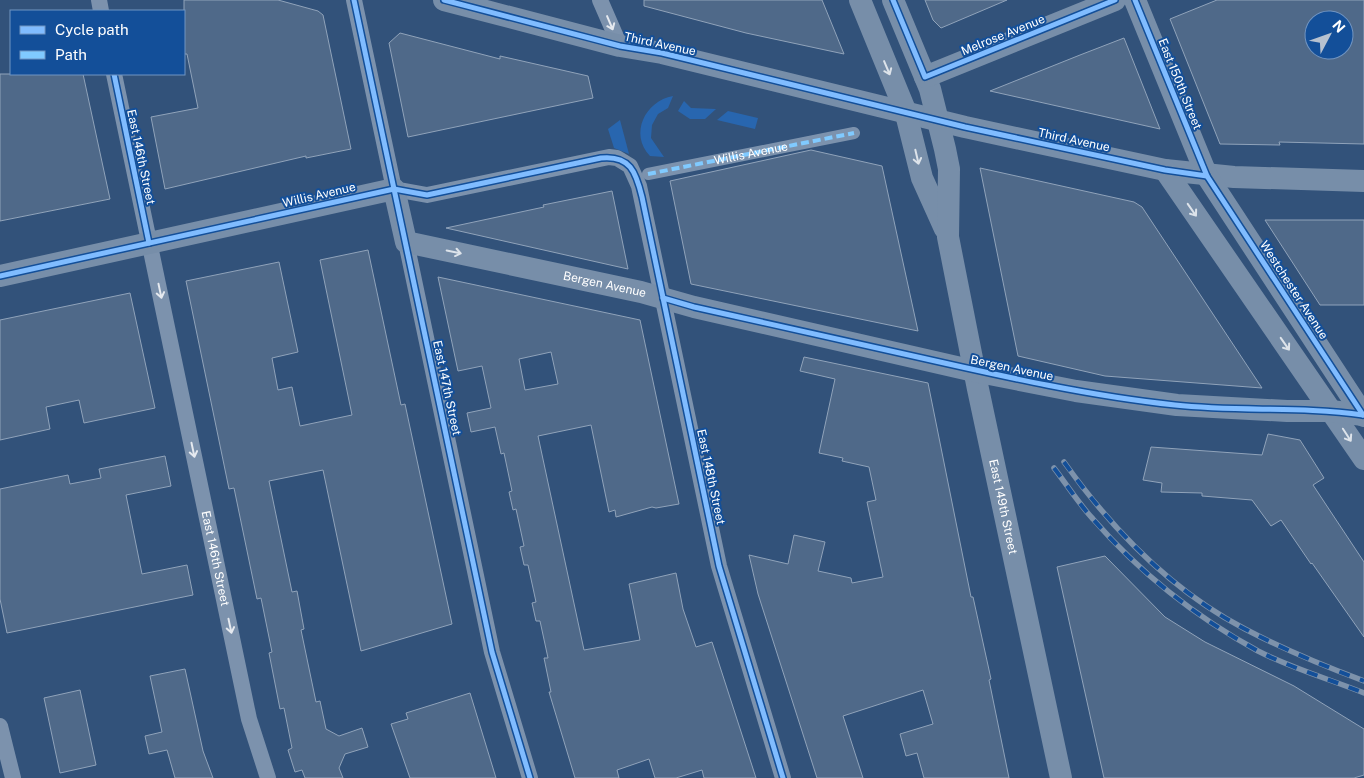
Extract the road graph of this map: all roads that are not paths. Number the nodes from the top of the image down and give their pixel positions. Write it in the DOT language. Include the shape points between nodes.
graph roads {
  1 [pos="354,0"];
  2 [pos="444,0"];
  3 [pos="600,0"];
  4 [pos="860,0"];
  5 [pos="893,0"];
  6 [pos="1115,0"];
  7 [pos="1135,0"];
  8 [pos="620,46"];
  9 [pos="114,75"];
  10 [pos="925,78"];
  11 [pos="905,110"];
  12 [pos="938,119"];
  13 [pos="854,133"];
  14 [pos="1165,170"];
  15 [pos="642,175"];
  16 [pos="1207,176"];
  17 [pos="1364,181"];
  18 [pos="394,189"];
  19 [pos="948,237"];
  20 [pos="406,242"];
  21 [pos="149,243"];
  22 [pos="0,276"];
  23 [pos="663,298"];
  24 [pos="974,371"];
  25 [pos="1332,410"];
  26 [pos="1364,416"];
  27 [pos="1364,459"];
  28 [pos="0,726"];
  29 [pos="13,778"];
  30 [pos="268,778"];
  31 [pos="530,778"];
  32 [pos="783,778"];
  33 [pos="1061,778"];
  1 -- 18 [label="street, East 147th Street"];
  2 -- 8 [label="main road, Third Avenue"];
  3 -- 8 [label="street, one-way"];
  4 -- 11 [label="main road, East 149th Street, one-way"];
  5 -- 10 [label="main road, East 149th Street"];
  6 -- 10 [label="main road, Melrose Avenue"];
  7 -- 16 [label="main road, East 150th Street"];
  8 -- 11 [label="main road, Third Avenue"];
  9 -- 21 [label="street, East 146th Street"];
  10 -- 12 [label="main road, East 149th Street"];
  11 -- 12 [label="main road, Third Avenue"];
  11 -- 19 [label="main road, East 149th Street, one-way" via="922,178"];
  12 -- 14 [label="main road, Third Avenue"];
  12 -- 19 [label="main road, East 149th Street" via="948,169"];
  13 -- 15 [label="street, Willis Avenue"];
  14 -- 16 [label="main road, Third Avenue"];
  14 -- 25 [label="main road, one-way"];
  15 -- 18 [label="street, Willis Avenue" via="624,161 609,158 427,195"];
  15 -- 23 [label="street, East 148th Street"];
  16 -- 17 [label="main road, Third Avenue"];
  16 -- 26 [label="main road, Westchester Avenue"];
  18 -- 20 [label="main road, East 147th Street"];
  18 -- 21 [label="main road, Willis Avenue"];
  19 -- 24 [label="main road, East 149th Street"];
  20 -- 23 [label="main road, Bergen Avenue, one-way"];
  20 -- 31 [label="street, East 147th Street" via="492,652"];
  21 -- 22 [label="main road, Willis Avenue"];
  21 -- 30 [label="street, East 146th Street, one-way" via="249,719"];
  23 -- 24 [label="main road, Bergen Avenue"];
  23 -- 32 [label="street, East 148th Street" via="722,574"];
  24 -- 25 [label="main road, Bergen Avenue" via="1177,406"];
  24 -- 33 [label="main road, East 149th Street"];
  25 -- 26 [label="main road, Bergen Avenue"];
  25 -- 27 [label="main road, one-way"];
  28 -- 29 [label="street"];
}
